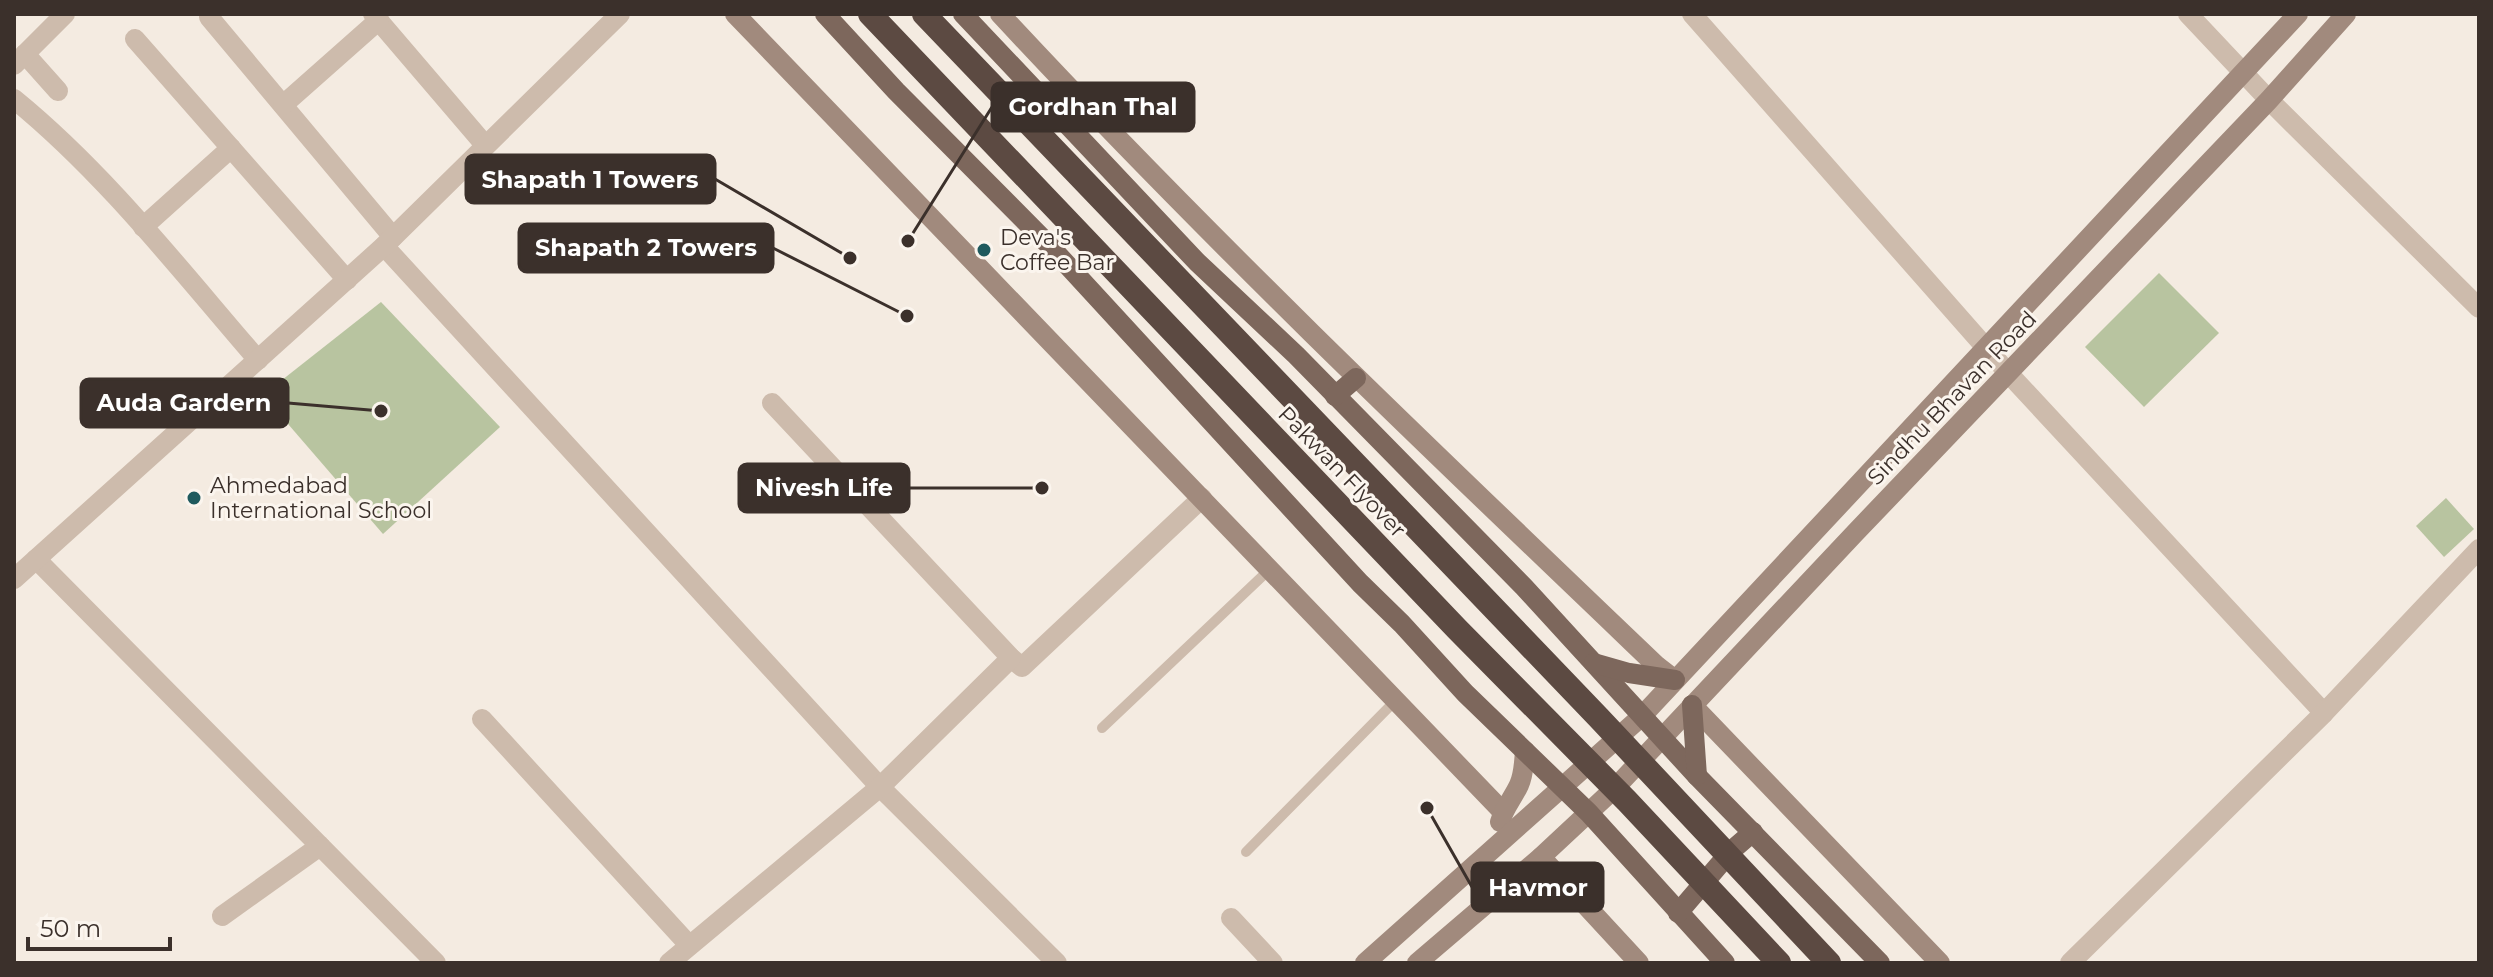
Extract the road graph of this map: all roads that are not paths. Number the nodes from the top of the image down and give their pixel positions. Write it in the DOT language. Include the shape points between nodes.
graph roads {
  1 [pos="65,14"];
  2 [pos="620,14"];
  3 [pos="735,14"];
  4 [pos="825,14"];
  5 [pos="870,14"];
  6 [pos="924,14"];
  7 [pos="1000,14"];
  8 [pos="1692,14"];
  9 [pos="2188,14"];
  10 [pos="2298,14"];
  11 [pos="2346,14"];
  12 [pos="209,17"];
  13 [pos="376,17"];
  14 [pos="971,17"];
  15 [pos="135,39"];
  16 [pos="19,60"];
  17 [pos="2243,74"];
  18 [pos="58,91"];
  19 [pos="14,99"];
  20 [pos="2269,100"];
  21 [pos="283,105"];
  22 [pos="485,145"];
  23 [pos="231,148"];
  24 [pos="143,227"];
  25 [pos="388,242"];
  26 [pos="347,280"];
  27 [pos="2479,308"];
  28 [pos="1987,349"];
  29 [pos="258,360"];
  30 [pos="2009,374"];
  31 [pos="1356,378"];
  32 [pos="1335,396"];
  33 [pos="772,403"];
  34 [pos="1202,498"];
  35 [pos="2479,549"];
  36 [pos="36,559"];
  37 [pos="1270,569"];
  38 [pos="14,579"];
  39 [pos="1011,658"];
  40 [pos="1594,663"];
  41 [pos="1675,680"];
  42 [pos="1396,700"];
  43 [pos="1692,705"];
  44 [pos="2324,713"];
  45 [pos="1642,716"];
  46 [pos="482,719"];
  47 [pos="1102,728"];
  48 [pos="1664,738"];
  49 [pos="1525,751"];
  50 [pos="1697,776"];
  51 [pos="880,787"];
  52 [pos="1564,787"];
  53 [pos="1503,812"];
  54 [pos="1589,813"];
  55 [pos="1753,832"];
  56 [pos="320,846"];
  57 [pos="1492,849"];
  58 [pos="1246,852"];
  59 [pos="1541,857"];
  60 [pos="1678,913"];
  61 [pos="222,916"];
  62 [pos="1231,918"];
  63 [pos="689,945"];
  64 [pos="436,963"];
  65 [pos="669,963"];
  66 [pos="1057,963"];
  67 [pos="1273,963"];
  68 [pos="1365,963"];
  69 [pos="1417,963"];
  70 [pos="1639,963"];
  71 [pos="1725,963"];
  72 [pos="1779,963"];
  73 [pos="1829,963"];
  74 [pos="1880,963"];
  75 [pos="1940,963"];
  76 [pos="2070,963"];
  1 -- 16 [label="street"];
  2 -- 22 [label="street"];
  3 -- 34 [label="main road"];
  4 -- 49 [label="main road"];
  5 -- 72 [label="highway, Pakwan Flyover, bridge"];
  6 -- 73 [label="highway, Pakwan Flyover, bridge"];
  7 -- 31 [label="main road"];
  8 -- 28 [label="street"];
  9 -- 17 [label="street"];
  10 -- 17 [label="main road, Sindhu Bhavan Road"];
  11 -- 20 [label="main road, Sindhu Bhavan Road"];
  12 -- 21 [label="street"];
  13 -- 21 [label="street"];
  13 -- 22 [label="street"];
  14 -- 32 [label="main road" via="1197,262"];
  15 -- 23 [label="street"];
  16 -- 18 [label="street"];
  17 -- 20 [label="street"];
  17 -- 28 [label="main road, Sindhu Bhavan Road"];
  19 -- 24 [label="street" via="52,131"];
  20 -- 27 [label="street"];
  20 -- 30 [label="main road, Sindhu Bhavan Road"];
  21 -- 25 [label="street"];
  22 -- 25 [label="street"];
  23 -- 24 [label="street"];
  23 -- 26 [label="street"];
  24 -- 29 [label="street"];
  25 -- 26 [label="street"];
  25 -- 51 [label="street"];
  26 -- 29 [label="street"];
  28 -- 30 [label="street"];
  28 -- 41 [label="main road, Sindhu Bhavan Road"];
  29 -- 36 [label="street"];
  30 -- 43 [label="main road, Sindhu Bhavan Road"];
  30 -- 44 [label="street"];
  31 -- 32 [label="main road"];
  31 -- 41 [label="main road"];
  32 -- 40 [label="main road"];
  33 -- 39 [label="street"];
  34 -- 37 [label="main road"];
  34 -- 39 [label="street" via="1022,667"];
  35 -- 44 [label="street"];
  36 -- 38 [label="street"];
  36 -- 56 [label="street"];
  37 -- 42 [label="main road"];
  37 -- 47 [label="lane"];
  39 -- 51 [label="street"];
  40 -- 41 [label="main road"];
  40 -- 45 [label="main road"];
  41 -- 45 [label="main road, Sindhu Bhavan Road"];
  42 -- 53 [label="main road"];
  42 -- 58 [label="lane"];
  43 -- 48 [label="main road, Sindhu Bhavan Road"];
  43 -- 50 [label="main road"];
  43 -- 75 [label="main road"];
  44 -- 76 [label="street"];
  45 -- 48 [label="main road"];
  45 -- 52 [label="main road, Sindhu Bhavan Road"];
  46 -- 63 [label="street"];
  48 -- 50 [label="main road"];
  48 -- 54 [label="main road, Sindhu Bhavan Road"];
  49 -- 52 [label="main road"];
  49 -- 53 [label="main road" via="1519,784"];
  50 -- 55 [label="main road"];
  51 -- 63 [label="street"];
  51 -- 66 [label="street"];
  52 -- 54 [label="main road"];
  52 -- 57 [label="main road, Sindhu Bhavan Road"];
  53 -- 57 [label="main road"];
  54 -- 59 [label="main road, Sindhu Bhavan Road"];
  54 -- 60 [label="main road"];
  55 -- 60 [label="main road"];
  55 -- 74 [label="main road"];
  56 -- 61 [label="street"];
  56 -- 64 [label="street"];
  57 -- 68 [label="main road, Sindhu Bhavan Road"];
  59 -- 69 [label="main road, Sindhu Bhavan Road"];
  59 -- 70 [label="main road"];
  60 -- 71 [label="main road"];
  62 -- 67 [label="street"];
  63 -- 65 [label="street"];
}
